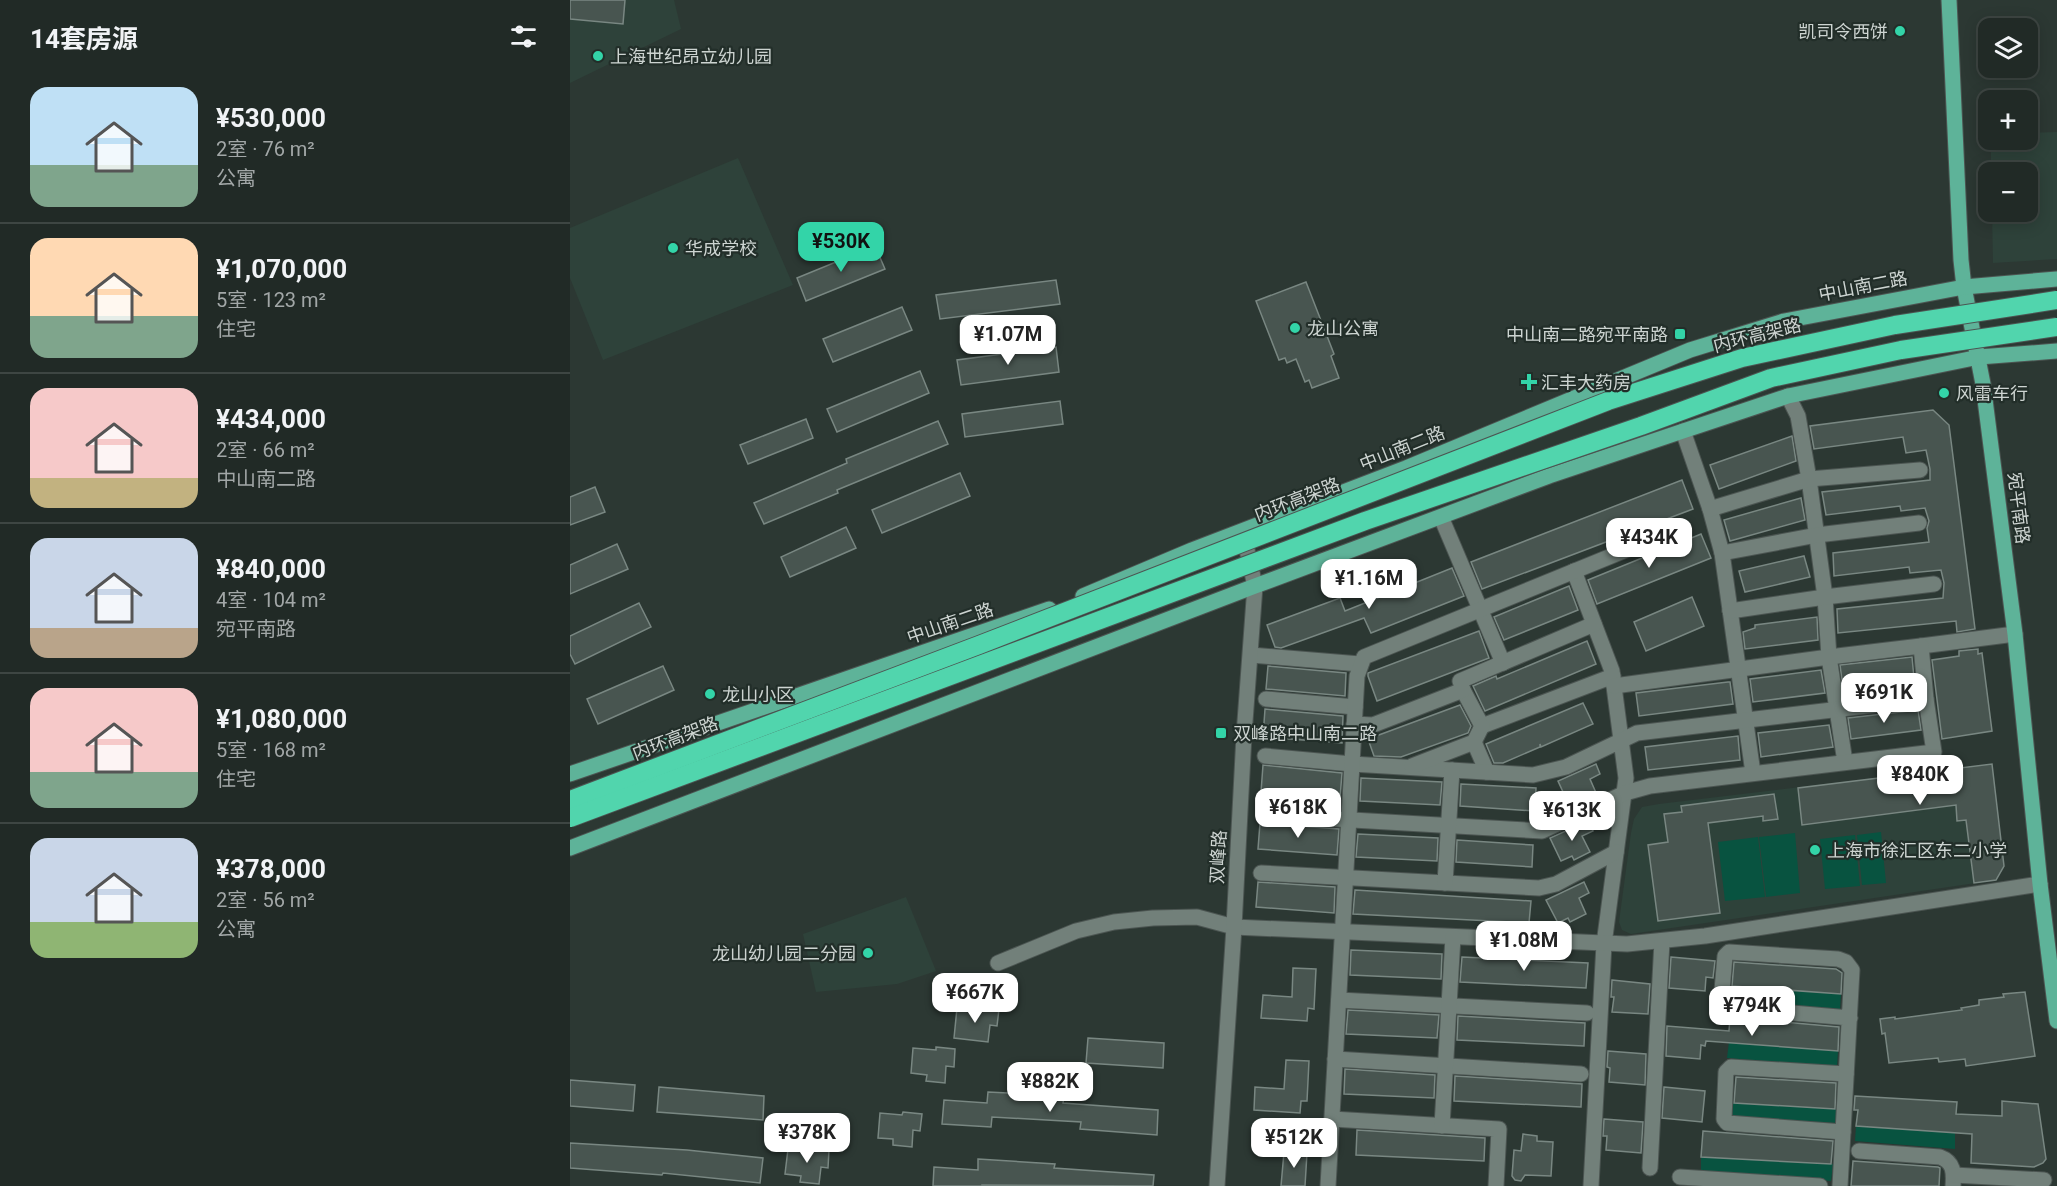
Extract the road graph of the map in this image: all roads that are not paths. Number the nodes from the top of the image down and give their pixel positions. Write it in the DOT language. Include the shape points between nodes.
graph roads {
  1 [pos="1950,0"];
  2 [pos="2057,279"];
  3 [pos="1964,287"];
  4 [pos="2057,300"];
  5 [pos="2057,327"];
  6 [pos="2057,351"];
  7 [pos="1979,357"];
  8 [pos="1788,396"];
  9 [pos="1683,431"];
  10 [pos="1920,470"];
  11 [pos="1809,479"];
  12 [pos="1710,509"];
  13 [pos="1441,517"];
  14 [pos="1919,523"];
  15 [pos="1675,531"];
  16 [pos="1243,532"];
  17 [pos="1817,535"];
  18 [pos="1722,553"];
  19 [pos="1574,572"];
  20 [pos="1934,584"];
  21 [pos="1255,586"];
  22 [pos="1825,597"];
  23 [pos="1480,610"];
  24 [pos="1730,611"];
  25 [pos="1594,624"];
  26 [pos="2015,634"];
  27 [pos="1921,646"];
  28 [pos="1251,656"];
  29 [pos="1829,657"];
  30 [pos="1503,663"];
  31 [pos="1360,664"];
  32 [pos="1737,669"];
  33 [pos="1613,681"];
  34 [pos="1463,690"];
  35 [pos="1266,699"];
  36 [pos="1926,699"];
  37 [pos="1355,707"];
  38 [pos="1836,709"];
  39 [pos="1744,719"];
  40 [pos="1354,724"];
  41 [pos="1482,726"];
  42 [pos="1621,740"];
  43 [pos="1474,742"];
  44 [pos="1265,756"];
  45 [pos="1845,762"];
  46 [pos="1352,764"];
  47 [pos="1407,767"];
  48 [pos="1452,770"];
  49 [pos="1487,772"];
  50 [pos="1753,773"];
  51 [pos="570,774"];
  52 [pos="1625,793"];
  53 [pos="570,800"];
  54 [pos="1265,815"];
  55 [pos="570,818"];
  56 [pos="1349,820"];
  57 [pos="1448,826"];
  58 [pos="570,848"];
  59 [pos="1616,852"];
  60 [pos="1261,873"];
  61 [pos="1346,878"];
  62 [pos="1445,883"];
  63 [pos="2040,884"];
  64 [pos="1234,927"];
  65 [pos="1343,931"];
  66 [pos="1452,937"];
  67 [pos="1662,941"];
  68 [pos="1604,944"];
  69 [pos="998,963"];
  70 [pos="1339,1000"];
  71 [pos="1449,1006"];
  72 [pos="1587,1013"];
  73 [pos="1850,1018"];
  74 [pos="2057,1021"];
  75 [pos="1335,1059"];
  76 [pos="1445,1066"];
  77 [pos="1581,1074"];
  78 [pos="1846,1074"];
  79 [pos="1332,1119"];
  80 [pos="1442,1125"];
  81 [pos="1843,1132"];
  82 [pos="1859,1151"];
  83 [pos="1650,1168"];
  84 [pos="1680,1177"];
  85 [pos="1953,1180"];
  86 [pos="2044,1180"];
  87 [pos="1217,1186"];
  88 [pos="1328,1186"];
  89 [pos="1496,1186"];
  90 [pos="1591,1186"];
  91 [pos="1820,1186"];
  92 [pos="1840,1186"];
  1 -- 3 [label="main road, 宛平南路"];
  2 -- 3 [label="main road, 中山南二路"];
  3 -- 7 [label="main road, 宛平南路"];
  3 -- 16 [label="main road, 中山南二路" via="1784,321 1690,350"];
  4 -- 53 [label="highway, 内环高架路, bridge" via="1894,325 1754,356 1608,401"];
  5 -- 55 [label="highway, 内环高架路, bridge" via="1901,350 1771,378 1354,525"];
  6 -- 7 [label="main road"];
  7 -- 8 [label="main road"];
  7 -- 26 [label="main road, 宛平南路"];
  8 -- 9 [label="main road"];
  8 -- 11 [label="street" via="1798,416"];
  9 -- 12 [label="street"];
  9 -- 13 [label="main road"];
  10 -- 11 [label="street"];
  11 -- 12 [label="street"];
  11 -- 17 [label="street"];
  12 -- 18 [label="street"];
  13 -- 21 [label="main road"];
  13 -- 23 [label="street"];
  14 -- 17 [label="street"];
  15 -- 19 [label="street"];
  16 -- 21 [label="street, 双峰路"];
  16 -- 51 [label="main road, 中山南二路" via="1062,604"];
  17 -- 18 [label="street"];
  17 -- 22 [label="street"];
  18 -- 24 [label="street"];
  19 -- 23 [label="street"];
  19 -- 25 [label="street"];
  20 -- 22 [label="street"];
  21 -- 28 [label="street, 双峰路"];
  21 -- 58 [label="main road"];
  22 -- 24 [label="street"];
  22 -- 29 [label="street"];
  23 -- 30 [label="street"];
  23 -- 31 [label="street" via="1364,657"];
  24 -- 32 [label="street"];
  25 -- 30 [label="street"];
  25 -- 33 [label="street"];
  26 -- 27 [label="street"];
  26 -- 63 [label="main road, 宛平南路"];
  27 -- 29 [label="street"];
  27 -- 36 [label="street"];
  28 -- 31 [label="street"];
  28 -- 64 [label="street, 双峰路"];
  29 -- 32 [label="street"];
  29 -- 38 [label="street"];
  30 -- 34 [label="street" via="1460,681"];
  31 -- 37 [label="street"];
  32 -- 33 [label="street"];
  32 -- 39 [label="street"];
  33 -- 41 [label="street"];
  33 -- 42 [label="street"];
  34 -- 40 [label="street" via="1373,725"];
  34 -- 41 [label="street"];
  35 -- 37 [label="street"];
  36 -- 38 [label="street"];
  36 -- 45 [label="street" via="1934,752"];
  37 -- 40 [label="street"];
  38 -- 39 [label="street"];
  38 -- 45 [label="street"];
  39 -- 42 [label="street" via="1637,733"];
  39 -- 50 [label="street"];
  40 -- 46 [label="street"];
  41 -- 43 [label="street"];
  42 -- 49 [label="street" via="1547,772"];
  42 -- 52 [label="street"];
  43 -- 47 [label="street"];
  43 -- 49 [label="street"];
  44 -- 46 [label="street"];
  45 -- 50 [label="street"];
  46 -- 47 [label="street"];
  46 -- 56 [label="street"];
  47 -- 48 [label="street"];
  48 -- 49 [label="street"];
  48 -- 57 [label="street"];
  50 -- 52 [label="street" via="1664,783"];
  52 -- 57 [label="street" via="1542,831"];
  52 -- 59 [label="street"];
  54 -- 56 [label="street"];
  56 -- 57 [label="street"];
  56 -- 61 [label="street"];
  57 -- 62 [label="street"];
  59 -- 62 [label="street" via="1556,884 1539,888"];
  59 -- 68 [label="street"];
  60 -- 61 [label="street"];
  61 -- 62 [label="street"];
  61 -- 65 [label="street"];
  63 -- 67 [label="street"];
  63 -- 74 [label="main road, 宛平南路"];
  64 -- 65 [label="street"];
  64 -- 69 [label="street" via="1197,917 1114,922 1076,931"];
  64 -- 87 [label="street, 双峰路"];
  65 -- 66 [label="street"];
  65 -- 70 [label="street"];
  66 -- 68 [label="street"];
  66 -- 71 [label="street"];
  67 -- 68 [label="street"];
  67 -- 83 [label="street"];
  68 -- 90 [label="street"];
  70 -- 71 [label="street"];
  70 -- 75 [label="street"];
  71 -- 72 [label="street"];
  71 -- 76 [label="street"];
  73 -- 73 [label="street" via="1852,970 1846,962 1729,952 1725,956 1721,1002 1725,1007"];
  73 -- 78 [label="street"];
  75 -- 76 [label="street"];
  75 -- 79 [label="street"];
  76 -- 77 [label="street"];
  76 -- 80 [label="street"];
  78 -- 81 [label="street"];
  78 -- 81 [label="street" via="1731,1067 1726,1072 1727,1123"];
  79 -- 80 [label="street"];
  79 -- 88 [label="street"];
  80 -- 89 [label="street" via="1499,1129"];
  81 -- 92 [label="street"];
  82 -- 85 [label="street" via="1940,1157 1952,1167"];
  84 -- 91 [label="street"];
  85 -- 86 [label="street"];
}
